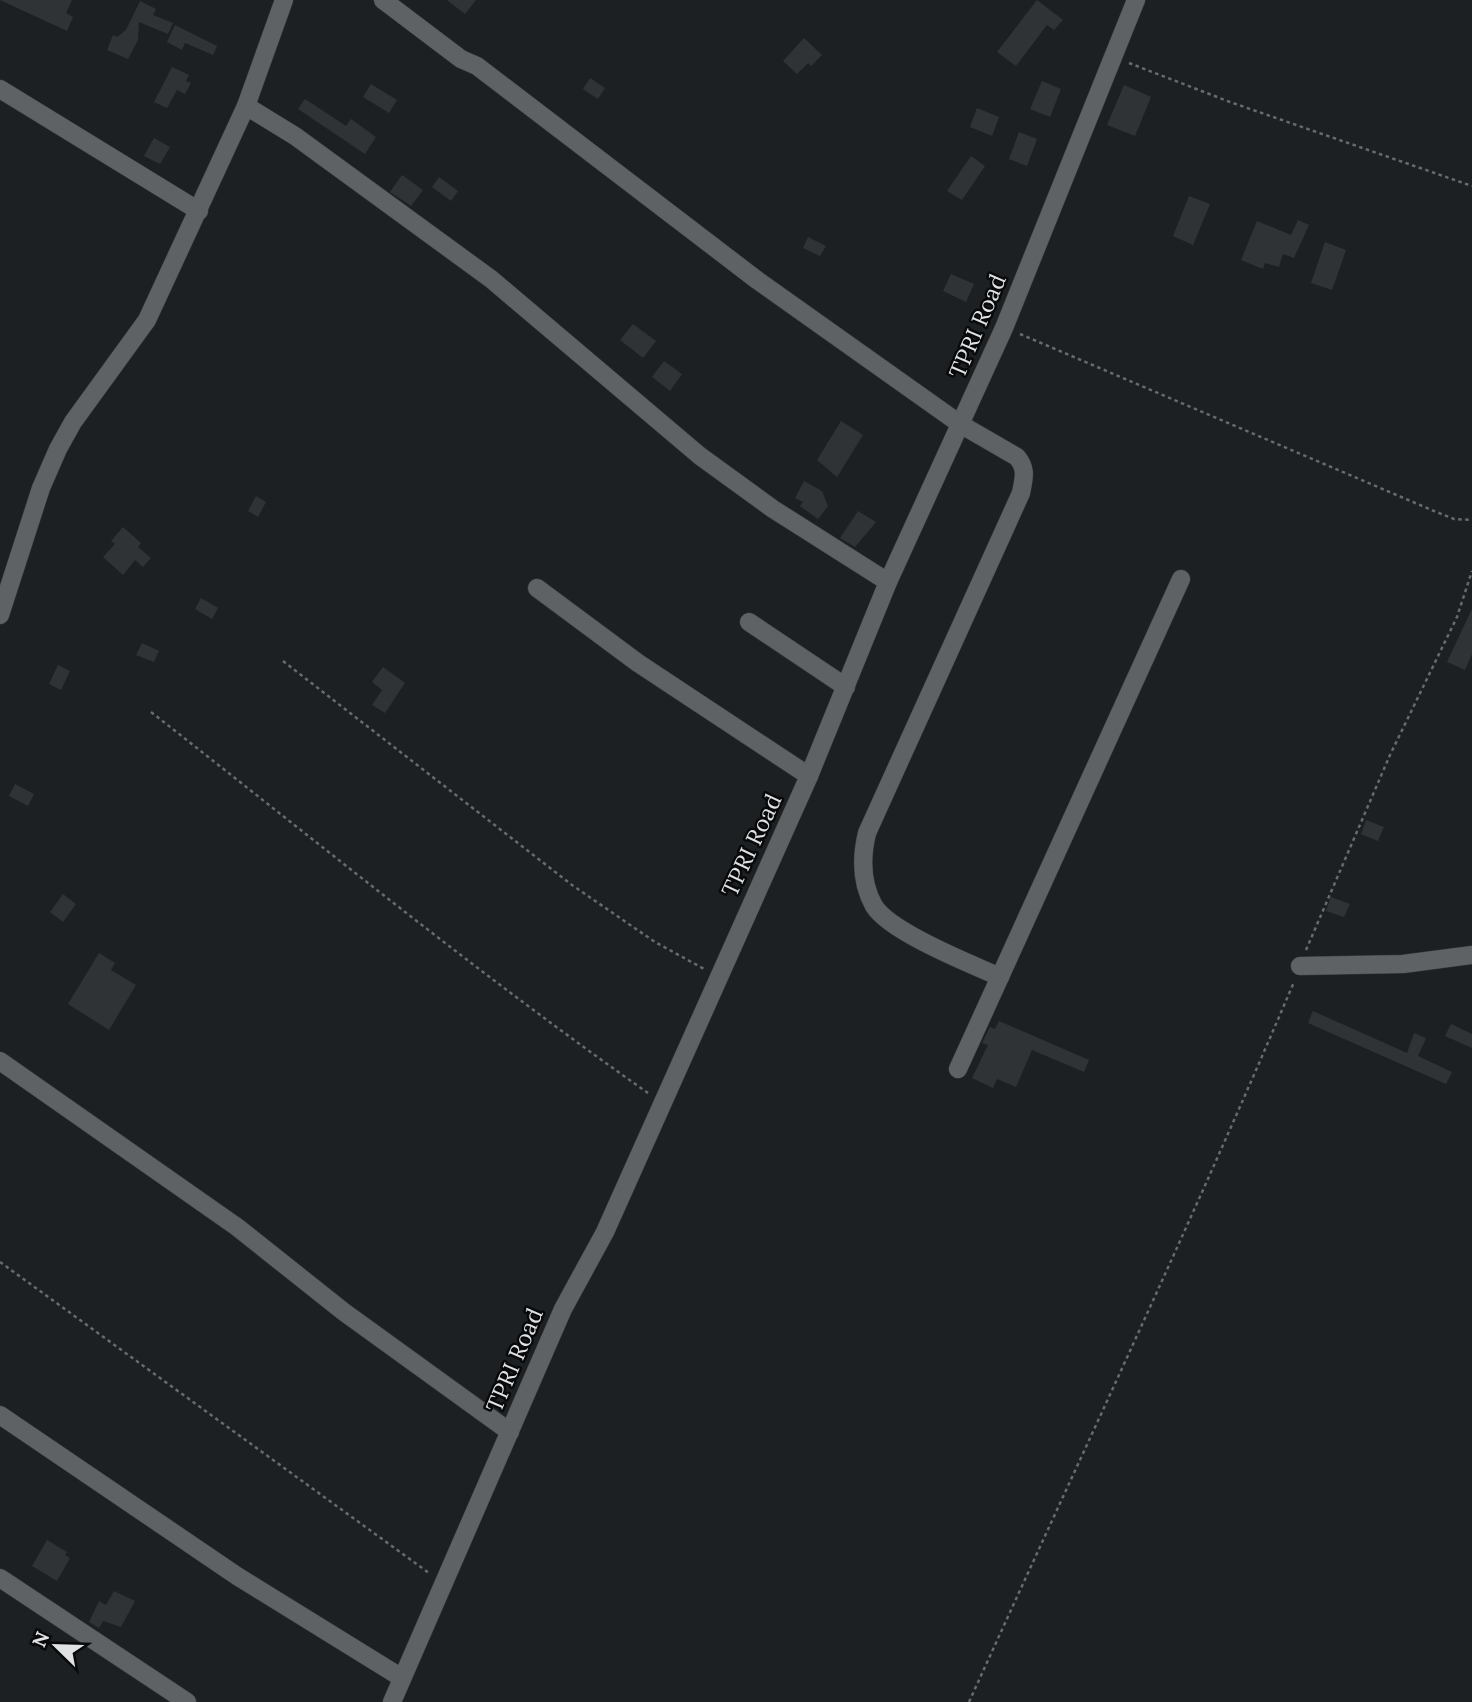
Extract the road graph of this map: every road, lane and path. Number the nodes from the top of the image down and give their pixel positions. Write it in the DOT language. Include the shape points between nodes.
graph roads {
  1 [pos="284,0"];
  2 [pos="383,0"];
  3 [pos="1136,0"];
  4 [pos="1114,57"];
  5 [pos="0,89"];
  6 [pos="246,106"];
  7 [pos="1472,186"];
  8 [pos="199,211"];
  9 [pos="1004,328"];
  10 [pos="960,424"];
  11 [pos="1472,520"];
  12 [pos="1472,571"];
  13 [pos="1181,579"];
  14 [pos="888,582"];
  15 [pos="537,588"];
  16 [pos="0,615"];
  17 [pos="749,622"];
  18 [pos="283,661"];
  19 [pos="846,687"];
  20 [pos="151,712"];
  21 [pos="809,776"];
  22 [pos="1472,955"];
  23 [pos="1300,966"];
  24 [pos="720,972"];
  25 [pos="1000,977"];
  26 [pos="0,1061"];
  27 [pos="958,1069"];
  28 [pos="662,1103"];
  29 [pos="0,1262"];
  30 [pos="0,1415"];
  31 [pos="510,1432"];
  32 [pos="0,1578"];
  33 [pos="444,1583"];
  34 [pos="402,1678"];
  35 [pos="187,1702"];
  36 [pos="391,1702"];
  37 [pos="969,1702"];
  1 -- 6 [label="street"];
  2 -- 10 [label="street" via="461,59 477,65 757,280"];
  3 -- 4 [label="street, TPRI Road"];
  4 -- 7 [label="path"];
  4 -- 9 [label="street, TPRI Road"];
  5 -- 8 [label="street"];
  6 -- 8 [label="street"];
  6 -- 14 [label="street" via="296,136 491,279 710,464"];
  8 -- 16 [label="street" via="147,320 58,449"];
  9 -- 10 [label="street, TPRI Road"];
  9 -- 11 [label="path" via="1434,511"];
  10 -- 14 [label="street, TPRI Road"];
  10 -- 25 [label="street" via="1017,457 1025,473 1021,493 867,833 863,876 875,907 892,922"];
  12 -- 23 [label="path" via="1457,617 1390,755"];
  13 -- 25 [label="street"];
  14 -- 19 [label="street, TPRI Road"];
  15 -- 21 [label="street" via="638,663"];
  17 -- 19 [label="street"];
  18 -- 24 [label="path" via="572,885 699,968"];
  19 -- 21 [label="street, TPRI Road"];
  20 -- 28 [label="path" via="440,942"];
  21 -- 24 [label="street, TPRI Road"];
  22 -- 23 [label="street" via="1403,964"];
  23 -- 37 [label="path" via="1174,1258"];
  24 -- 28 [label="street, TPRI Road"];
  25 -- 27 [label="street"];
  26 -- 31 [label="street" via="237,1227 355,1320"];
  28 -- 31 [label="street, TPRI Road"];
  29 -- 33 [label="path"];
  30 -- 34 [label="street" via="237,1576"];
  31 -- 33 [label="street, TPRI Road"];
  32 -- 35 [label="street"];
  33 -- 34 [label="street, TPRI Road"];
  34 -- 36 [label="street, TPRI Road"];
}
